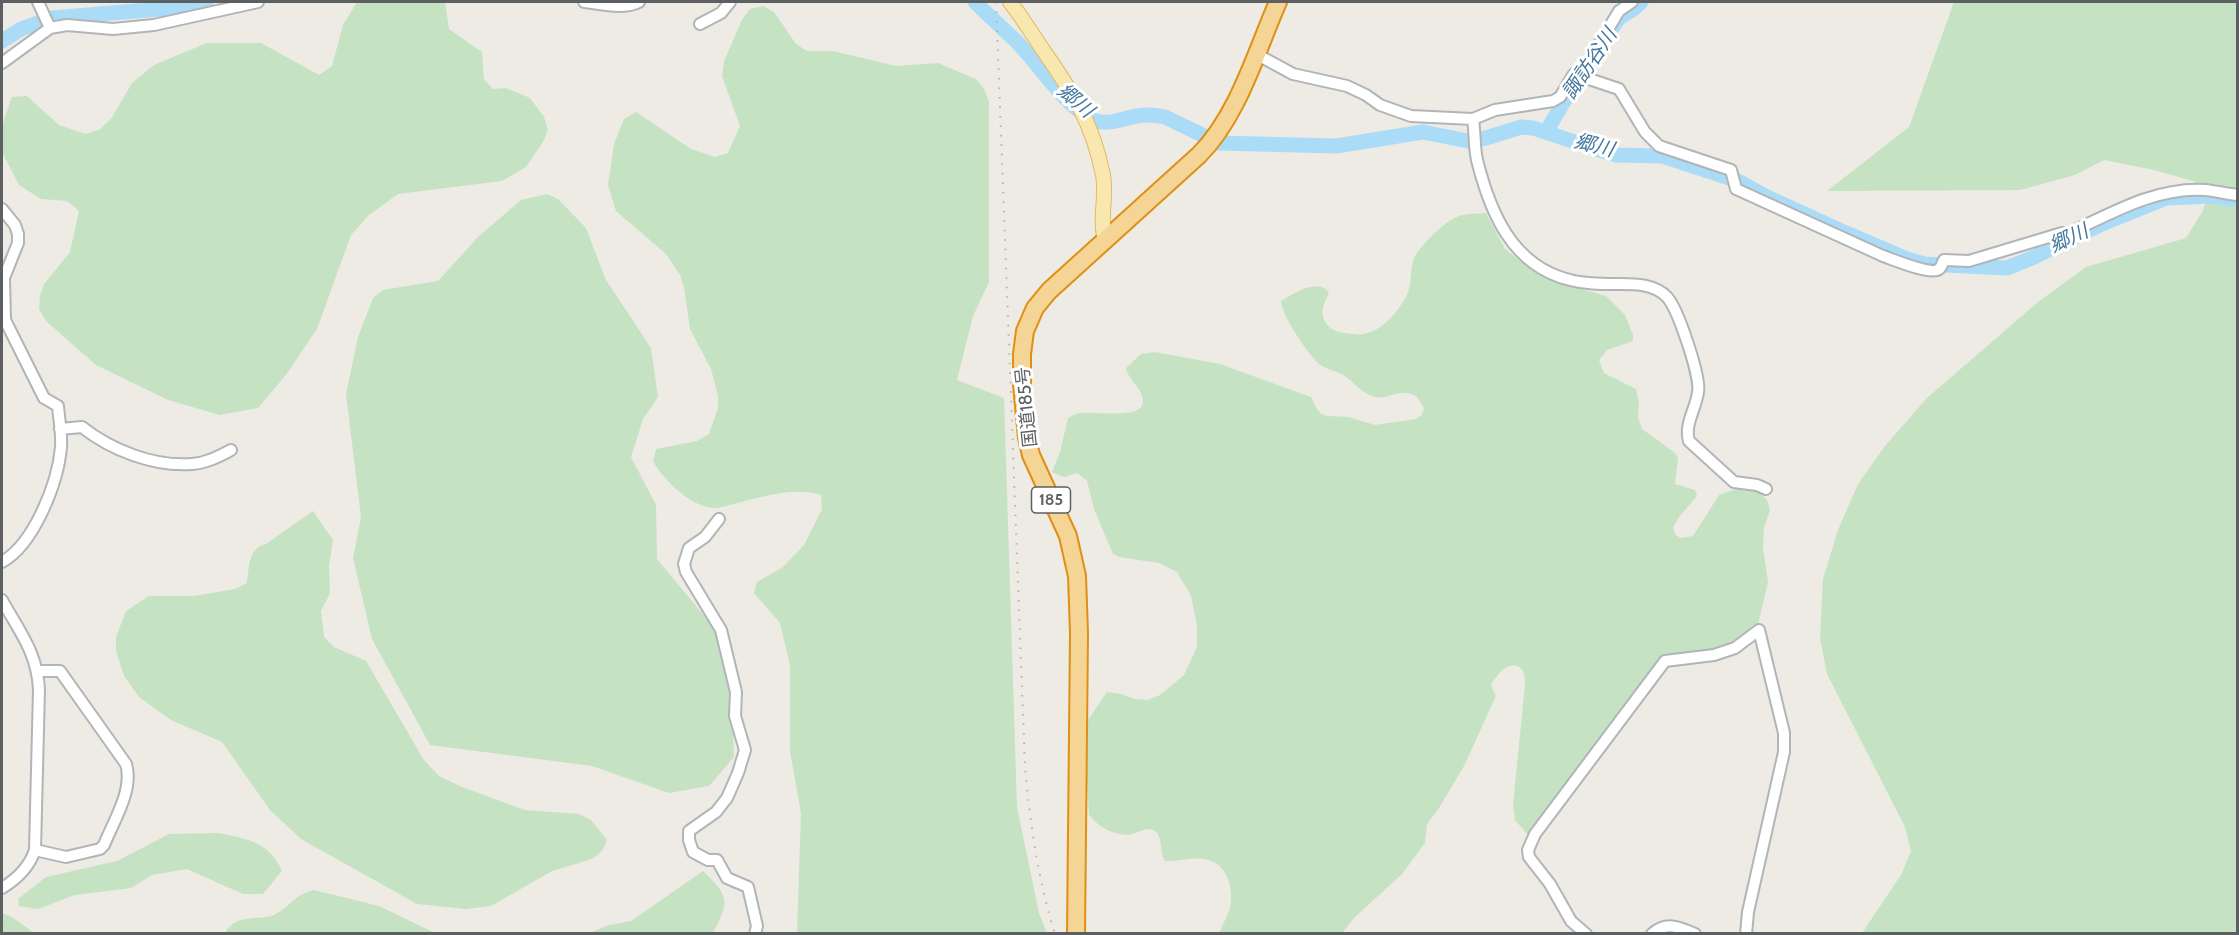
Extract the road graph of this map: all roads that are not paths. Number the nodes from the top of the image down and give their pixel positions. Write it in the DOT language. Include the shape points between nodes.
graph roads {
  1 [pos="38,2"];
  2 [pos="256,2"];
  3 [pos="584,2"];
  4 [pos="639,2"];
  5 [pos="730,2"];
  6 [pos="1010,2"];
  7 [pos="1278,2"];
  8 [pos="1632,2"];
  9 [pos="48,22"];
  10 [pos="700,24"];
  11 [pos="1256,54"];
  12 [pos="2,63"];
  13 [pos="1579,75"];
  14 [pos="1473,119"];
  15 [pos="2238,195"];
  16 [pos="2,209"];
  17 [pos="1105,239"];
  18 [pos="3,319"];
  19 [pos="60,429"];
  20 [pos="231,450"];
  21 [pos="1766,489"];
  22 [pos="718,519"];
  23 [pos="2,562"];
  24 [pos="2,600"];
  25 [pos="38,671"];
  26 [pos="35,850"];
  27 [pos="2,888"];
  28 [pos="755,933"];
  29 [pos="1076,933"];
  30 [pos="1586,933"];
  31 [pos="1652,933"];
  32 [pos="1695,933"];
  33 [pos="1746,933"];
  1 -- 9 [label="street"];
  2 -- 9 [label="street" via="154,25 113,29"];
  3 -- 4 [label="street" via="621,6"];
  5 -- 10 [label="street" via="721,13"];
  6 -- 17 [label="main road" via="1085,115 1104,179"];
  7 -- 11 [label="highway, 国道185号 / 185"];
  8 -- 13 [label="street" via="1619,11"];
  9 -- 12 [label="street"];
  11 -- 14 [label="street" via="1293,74 1347,86 1380,105 1411,116"];
  11 -- 17 [label="highway, 国道185号 / 185" via="1231,112 1209,146"];
  13 -- 14 [label="street" via="1553,101 1494,110"];
  13 -- 15 [label="street" via="1619,89 1645,132 1664,149 1731,170 1736,189 1893,260 1934,272 1944,260 1969,261 2070,233 2156,195 2206,190"];
  14 -- 21 [label="street" via="1477,159 1495,212 1510,241 1525,258 1568,280 1644,285 1667,297 1677,313 1697,377 1699,391 1686,431 1689,441 1734,482"];
  16 -- 18 [label="street" via="18,234 4,278"];
  17 -- 29 [label="highway, 国道185号 / 185" via="1040,301 1025,332 1022,354 1031,455 1068,536 1077,576"];
  18 -- 19 [label="street" via="44,398 58,406"];
  19 -- 20 [label="street" via="82,427 94,437 144,459 162,462 191,464 212,460"];
  19 -- 23 [label="street" via="58,472 49,496 27,539"];
  22 -- 28 [label="street" via="705,537 689,548 684,564 721,630 736,692 735,717 745,750 727,798 716,812 689,831 689,840 693,852 717,860 727,878 748,887 757,926"];
  24 -- 25 [label="street"];
  25 -- 26 [label="street"];
  25 -- 26 [label="street" via="60,671 128,771 126,792 100,849 66,857"];
  26 -- 27 [label="street" via="18,878"];
  30 -- 33 [label="street" via="1570,921 1550,884 1529,857 1535,834 1665,661 1714,655 1735,648 1759,630 1784,733 1784,752"];
  31 -- 32 [label="street" via="1667,926"];
}
